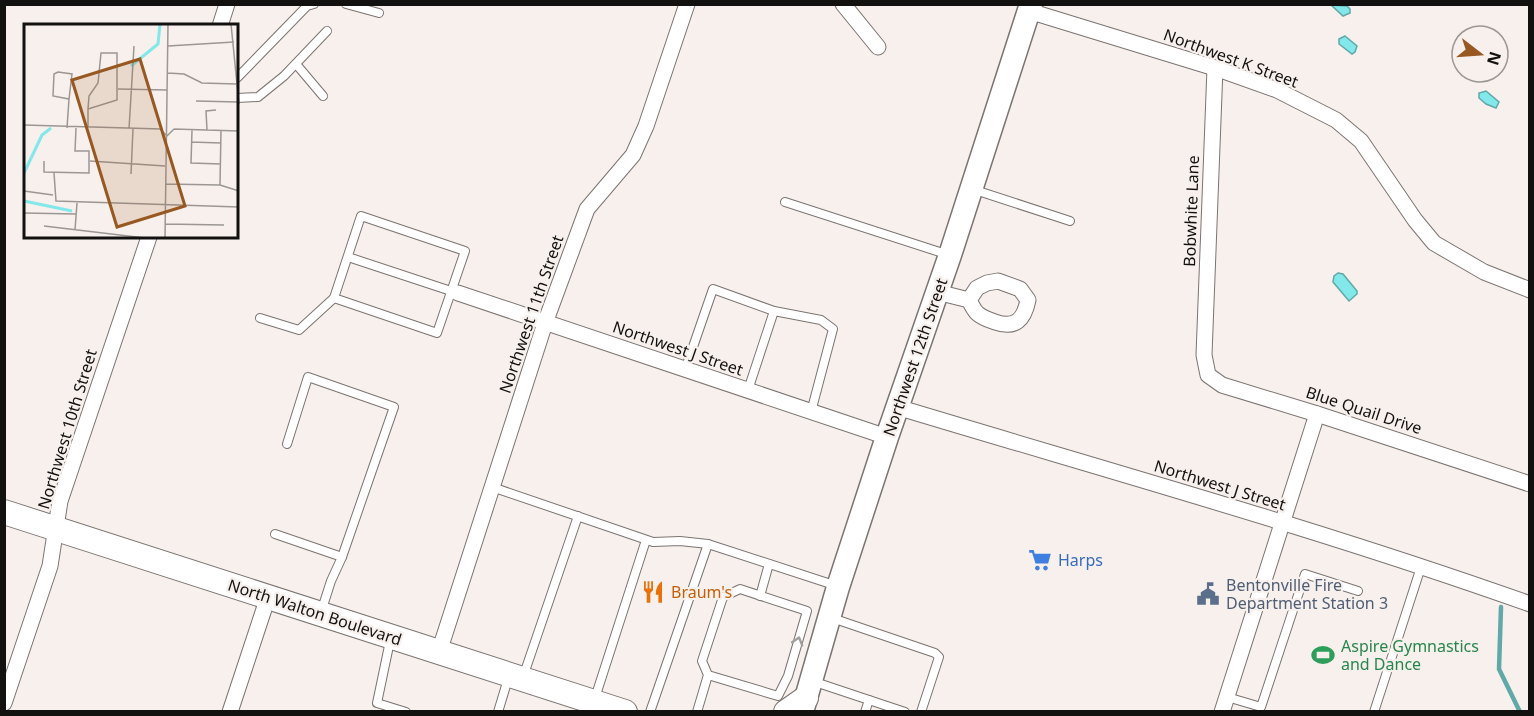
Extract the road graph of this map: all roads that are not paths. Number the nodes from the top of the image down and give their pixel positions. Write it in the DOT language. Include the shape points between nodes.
graph roads {
  1 [pos="227,4"];
  2 [pos="314,4"];
  3 [pos="346,4"];
  4 [pos="687,4"];
  5 [pos="843,4"];
  6 [pos="1030,8"];
  7 [pos="379,13"];
  8 [pos="221,24"];
  9 [pos="327,32"];
  10 [pos="878,47"];
  11 [pos="296,64"];
  12 [pos="1215,68"];
  13 [pos="238,77"];
  14 [pos="323,96"];
  15 [pos="238,98"];
  16 [pos="971,188"];
  17 [pos="785,202"];
  18 [pos="1070,221"];
  19 [pos="149,238"];
  20 [pos="950,255"];
  21 [pos="348,257"];
  22 [pos="1530,290"];
  23 [pos="455,292"];
  24 [pos="937,292"];
  25 [pos="334,298"];
  26 [pos="969,300"];
  27 [pos="774,310"];
  28 [pos="260,318"];
  29 [pos="545,323"];
  30 [pos="1204,355"];
  31 [pos="684,370"];
  32 [pos="747,391"];
  33 [pos="897,407"];
  34 [pos="811,412"];
  35 [pos="1317,414"];
  36 [pos="887,437"];
  37 [pos="287,444"];
  38 [pos="1530,484"];
  39 [pos="492,487"];
  40 [pos="4,512"];
  41 [pos="578,516"];
  42 [pos="1282,522"];
  43 [pos="56,528"];
  44 [pos="275,534"];
  45 [pos="646,540"];
  46 [pos="708,544"];
  47 [pos="342,556"];
  48 [pos="769,564"];
  49 [pos="1421,567"];
  50 [pos="838,587"];
  51 [pos="1358,591"];
  52 [pos="760,596"];
  53 [pos="268,597"];
  54 [pos="1530,604"];
  55 [pos="321,614"];
  56 [pos="829,618"];
  57 [pos="391,636"];
  58 [pos="438,652"];
  59 [pos="708,675"];
  60 [pos="516,676"];
  61 [pos="797,700"];
  62 [pos="869,700"];
  63 [pos="594,701"];
  64 [pos="4,703"];
  65 [pos="1224,704"];
  66 [pos="1263,709"];
  67 [pos="230,711"];
  68 [pos="406,711"];
  69 [pos="498,711"];
  70 [pos="625,711"];
  71 [pos="650,711"];
  72 [pos="697,711"];
  73 [pos="866,711"];
  74 [pos="905,711"];
  75 [pos="921,711"];
  76 [pos="1374,711"];
  1 -- 8 [label="street"];
  2 -- 13 [label="lane" via="307,6"];
  3 -- 7 [label="lane"];
  4 -- 29 [label="street, Northwest 11th Street" via="633,155 587,209"];
  5 -- 10 [label="street"];
  6 -- 12 [label="street, Northwest K Street"];
  6 -- 16 [label="street, Northwest 12th Street"];
  9 -- 11 [label="lane"];
  11 -- 14 [label="lane"];
  11 -- 15 [label="lane" via="258,97"];
  12 -- 22 [label="street, Northwest K Street" via="1277,90 1336,120 1361,141 1434,243 1484,272"];
  12 -- 30 [label="street, Bobwhite Lane"];
  16 -- 18 [label="lane"];
  16 -- 20 [label="street, Northwest 12th Street"];
  17 -- 20 [label="lane"];
  19 -- 43 [label="street, Northwest 10th Street" via="60,501"];
  20 -- 24 [label="street, Northwest 12th Street"];
  21 -- 23 [label="lane"];
  21 -- 23 [label="lane" via="361,216 465,251"];
  21 -- 25 [label="lane"];
  23 -- 25 [label="lane" via="437,333"];
  23 -- 29 [label="street, Northwest J Street"];
  24 -- 26 [label="street"];
  24 -- 33 [label="street, Northwest 12th Street"];
  25 -- 28 [label="lane" via="299,330"];
  27 -- 31 [label="lane" via="713,289"];
  27 -- 32 [label="lane"];
  27 -- 34 [label="lane" via="821,320 833,329"];
  29 -- 31 [label="street, Northwest J Street"];
  29 -- 39 [label="street, Northwest 11th Street"];
  30 -- 35 [label="street, Blue Quail Drive" via="1208,375 1221,385"];
  31 -- 32 [label="street, Northwest J Street"];
  32 -- 34 [label="street, Northwest J Street"];
  33 -- 36 [label="street, Northwest 12th Street"];
  33 -- 42 [label="street, Northwest J Street"];
  34 -- 36 [label="street, Northwest J Street"];
  35 -- 38 [label="street, Blue Quail Drive"];
  35 -- 42 [label="street"];
  36 -- 50 [label="street, Northwest 12th Street"];
  37 -- 47 [label="lane" via="308,377 394,406"];
  39 -- 41 [label="lane"];
  39 -- 58 [label="street, Northwest 11th Street"];
  40 -- 43 [label="main road, North Walton Boulevard"];
  41 -- 45 [label="lane"];
  41 -- 60 [label="lane"];
  42 -- 49 [label="street, Northwest J Street"];
  42 -- 65 [label="street"];
  43 -- 53 [label="main road, North Walton Boulevard"];
  43 -- 64 [label="street, Northwest 10th Street" via="50,566"];
  44 -- 47 [label="lane"];
  45 -- 46 [label="lane"];
  45 -- 63 [label="lane"];
  46 -- 48 [label="lane"];
  46 -- 71 [label="lane"];
  47 -- 55 [label="lane"];
  48 -- 50 [label="lane"];
  48 -- 52 [label="lane"];
  49 -- 54 [label="street, Northwest J Street"];
  49 -- 76 [label="lane"];
  50 -- 56 [label="street, Northwest 12th Street"];
  51 -- 66 [label="lane" via="1305,574"];
  52 -- 59 [label="lane" via="740,589 723,597 702,661"];
  61 -- 52 [label="lane, one-way" via="788,676 807,611"];
  53 -- 55 [label="main road, North Walton Boulevard"];
  53 -- 67 [label="street"];
  55 -- 57 [label="main road, North Walton Boulevard"];
  56 -- 61 [label="street, Northwest 12th Street"];
  56 -- 75 [label="lane" via="935,652 939,657"];
  57 -- 58 [label="main road, North Walton Boulevard"];
  57 -- 68 [label="lane" via="377,703"];
  58 -- 60 [label="main road, North Walton Boulevard"];
  59 -- 61 [label="lane"];
  59 -- 72 [label="lane"];
  60 -- 63 [label="main road, North Walton Boulevard"];
  60 -- 69 [label="lane"];
  61 -- 62 [label="lane"];
  62 -- 73 [label="lane"];
  62 -- 74 [label="lane"];
  63 -- 70 [label="main road, North Walton Boulevard"];
  65 -- 66 [label="lane"];
}
